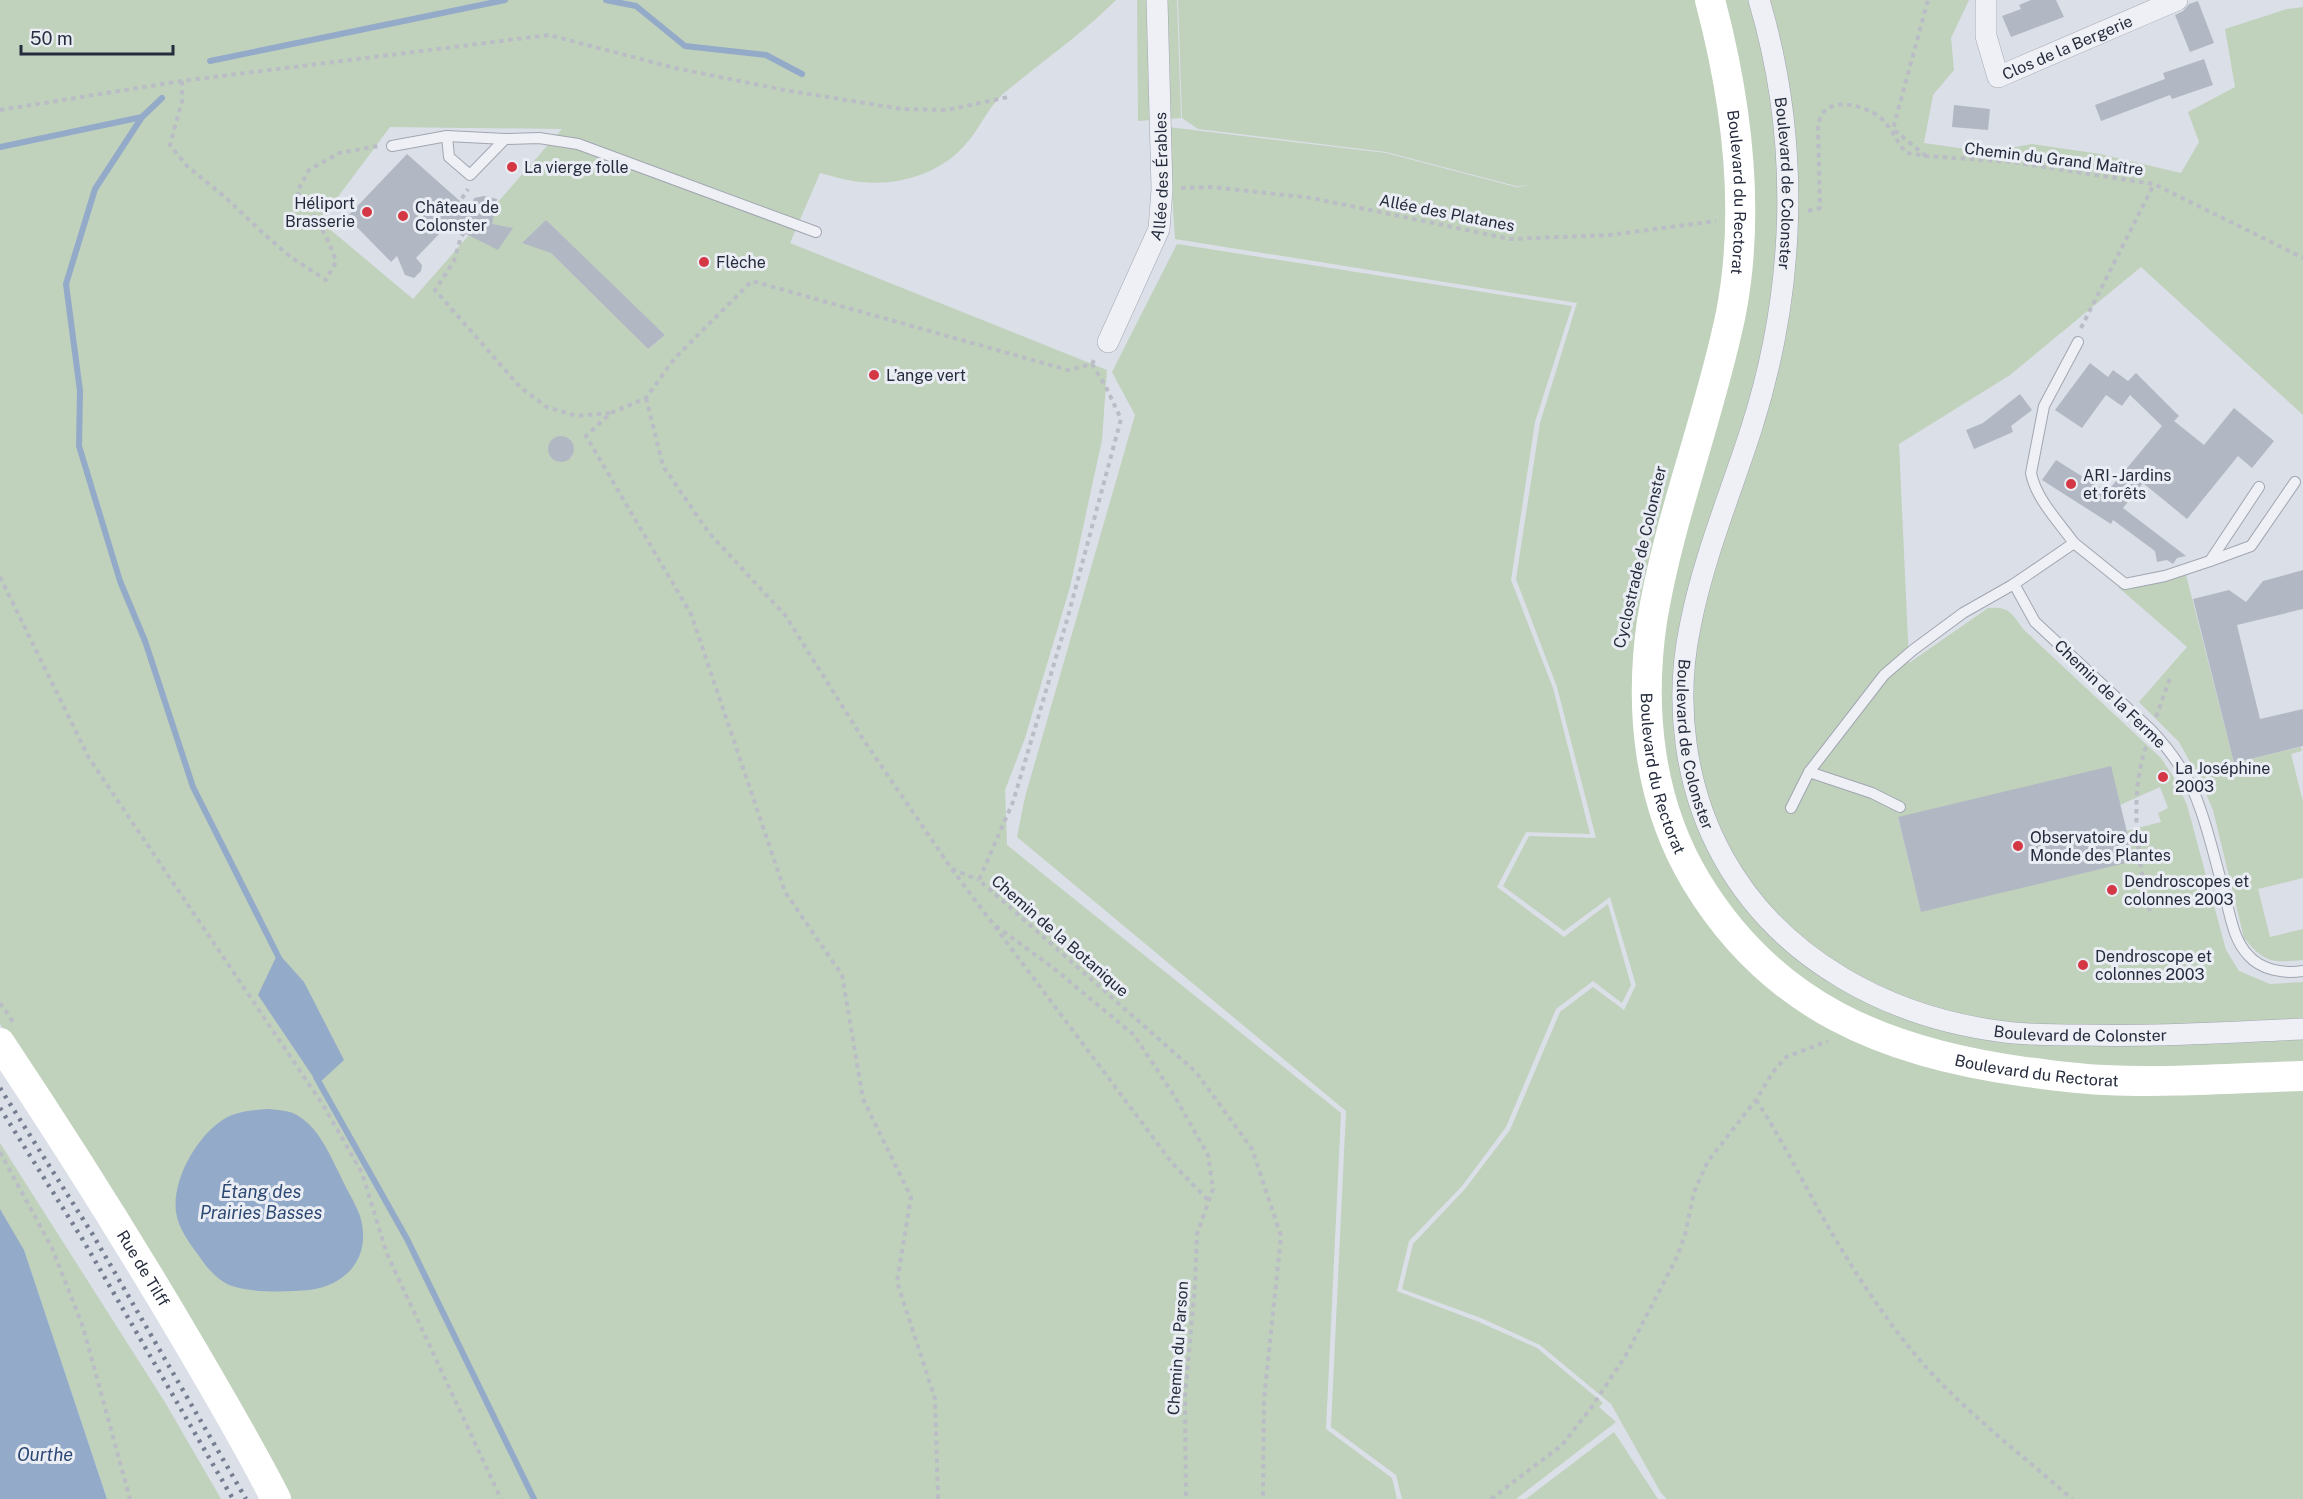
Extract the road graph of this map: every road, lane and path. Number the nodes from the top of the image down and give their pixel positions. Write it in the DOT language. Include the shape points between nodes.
graph roads {
  1 [pos="1157,0"];
  2 [pos="1710,0"];
  3 [pos="1759,0"];
  4 [pos="1928,0"];
  5 [pos="1986,0"];
  6 [pos="2177,0"];
  7 [pos="182,81"];
  8 [pos="1008,97"];
  9 [pos="0,110"];
  10 [pos="447,136"];
  11 [pos="505,139"];
  12 [pos="392,146"];
  13 [pos="1927,156"];
  14 [pos="2154,184"];
  15 [pos="1162,189"];
  16 [pos="485,203"];
  17 [pos="1719,210"];
  18 [pos="1804,212"];
  19 [pos="1718,221"];
  20 [pos="816,232"];
  21 [pos="1718,232"];
  22 [pos="2303,258"];
  23 [pos="1108,342"];
  24 [pos="2078,342"];
  25 [pos="1092,364"];
  26 [pos="646,398"];
  27 [pos="611,413"];
  28 [pos="2295,482"];
  29 [pos="2259,487"];
  30 [pos="2074,543"];
  31 [pos="2210,561"];
  32 [pos="0,577"];
  33 [pos="2014,584"];
  34 [pos="2171,675"];
  35 [pos="2151,730"];
  36 [pos="1809,772"];
  37 [pos="1791,807"];
  38 [pos="1900,807"];
  39 [pos="951,868"];
  40 [pos="979,880"];
  41 [pos="2150,911"];
  42 [pos="993,924"];
  43 [pos="2303,971"];
  44 [pos="2303,1029"];
  45 [pos="1824,1033"];
  46 [pos="0,1043"];
  47 [pos="2303,1076"];
  48 [pos="1756,1100"];
  49 [pos="0,1152"];
  50 [pos="1209,1200"];
  51 [pos="130,1499"];
  52 [pos="276,1499"];
  53 [pos="501,1499"];
  54 [pos="938,1499"];
  55 [pos="1186,1499"];
  56 [pos="1263,1499"];
  57 [pos="1491,1499"];
  58 [pos="2072,1499"];
  1 -- 15 [label="street, Allée des Érables"];
  2 -- 47 [label="main road, Boulevard du Rectorat" via="1735,114 1738,263 1719,365 1659,585 1647,680 1649,743 1655,777 1689,869 1733,934 1767,968 1828,1011 1902,1046 1987,1066 2106,1080"];
  3 -- 44 [label="street, Boulevard de Colonster" via="1781,98 1789,227 1779,319 1765,384 1696,598 1685,656 1682,705 1692,778 1715,842 1733,876 1755,904 1804,953 1850,984 1922,1014 1973,1027 2039,1035 2172,1035"];
  4 -- 13 [label="path" via="1893,129"];
  5 -- 6 [label="street, Clos de la Bergerie" via="1986,36 1998,77"];
  7 -- 8 [label="path" via="549,35 675,68 902,109 947,111"];
  7 -- 9 [label="path"];
  7 -- 12 [label="path" via="182,101 170,145 187,166 264,234 326,280 336,262 314,214 297,192 309,170 339,153"];
  10 -- 11 [label="lane"];
  10 -- 11 [label="lane" via="449,157 470,175"];
  10 -- 12 [label="lane"];
  11 -- 20 [label="lane" via="539,138 578,144"];
  13 -- 14 [label="path, Chemin du Grand Maître" via="2012,162"];
  13 -- 18 [label="path, Chemin du Grand Maître" via="1906,153 1884,121 1868,109 1829,107 1821,114 1818,127 1820,208"];
  14 -- 22 [label="path, Chemin du Grand Maître"];
  14 -- 24 [label="path" via="2092,305"];
  15 -- 19 [label="path, Allée des Platanes" via="1213,187 1312,198 1510,239 1610,235"];
  15 -- 23 [label="street, Allée des Érables" via="1159,229"];
  16 -- 27 [label="path" via="461,237 454,261 435,290 520,387 547,407 578,416"];
  17 -- 19 [label="path"];
  19 -- 21 [label="path"];
  23 -- 25 [label="path"];
  24 -- 30 [label="lane" via="2044,406 2031,472 2032,482"];
  25 -- 26 [label="path" via="1068,370 752,281 674,359"];
  25 -- 40 [label="path, Chemin de la Botanique" via="1121,419 1013,801"];
  26 -- 27 [label="path"];
  26 -- 39 [label="path" via="663,466 709,533 785,615"];
  27 -- 54 [label="path" via="586,436 691,615 785,892 842,975 863,1098 911,1197 897,1282 935,1399"];
  28 -- 31 [label="lane" via="2251,546"];
  29 -- 31 [label="lane"];
  30 -- 31 [label="lane" via="2125,584"];
  30 -- 33 [label="lane"];
  32 -- 53 [label="path" via="89,758 325,1108 362,1173 387,1254"];
  33 -- 35 [label="lane, Chemin de la Ferme" via="2035,622"];
  33 -- 36 [label="lane" via="1963,613 1884,675"];
  34 -- 35 [label="path"];
  35 -- 41 [label="path" via="2136,799 2140,864"];
  35 -- 43 [label="lane, Chemin de la Ferme" via="2187,775 2201,811 2235,936 2248,956 2263,967"];
  36 -- 37 [label="lane"];
  36 -- 38 [label="lane" via="1872,793"];
  39 -- 40 [label="path"];
  39 -- 42 [label="path"];
  40 -- 56 [label="path, Chemin de la Botanique" via="1196,1072 1252,1149 1281,1236 1264,1399"];
  42 -- 50 [label="path" via="1173,1164"];
  42 -- 50 [label="path, Chemin du Parson" via="1134,1035 1208,1155 1213,1190"];
  45 -- 48 [label="path" via="1834,1039 1785,1057"];
  46 -- 52 [label="main road, Rue de Tilff" via="135,1253"];
  48 -- 57 [label="path" via="1708,1161 1694,1192 1677,1257 1591,1408 1562,1445"];
  48 -- 58 [label="path" via="1830,1230 1910,1348 1943,1386"];
  49 -- 51 [label="path" via="52,1248 83,1327"];
  50 -- 55 [label="path, Chemin du Parson" via="1197,1234 1185,1396"];
}
